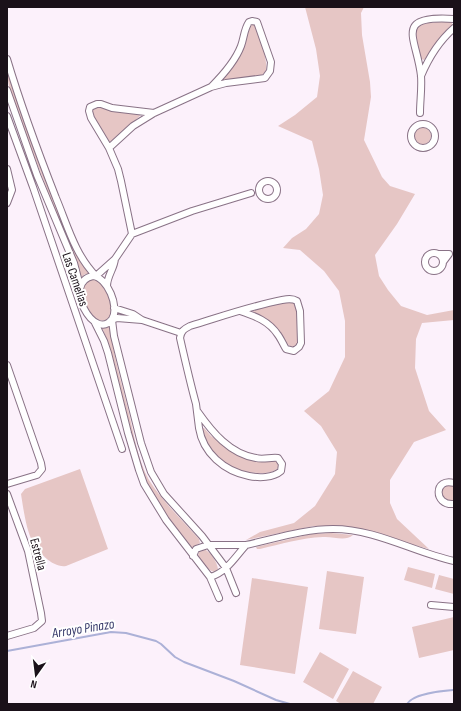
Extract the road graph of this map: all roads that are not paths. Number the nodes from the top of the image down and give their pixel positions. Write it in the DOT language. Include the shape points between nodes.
graph roads {
  1 [pos="454,19"];
  2 [pos="454,28"];
  3 [pos="7,60"];
  4 [pos="421,77"];
  5 [pos="211,88"];
  6 [pos="7,90"];
  7 [pos="154,113"];
  8 [pos="420,113"];
  9 [pos="7,116"];
  10 [pos="428,125"];
  11 [pos="416,126"];
  12 [pos="109,148"];
  13 [pos="7,168"];
  14 [pos="260,186"];
  15 [pos="251,193"];
  16 [pos="261,196"];
  17 [pos="7,203"];
  18 [pos="132,234"];
  19 [pos="451,253"];
  20 [pos="439,254"];
  21 [pos="115,259"];
  22 [pos="443,262"];
  23 [pos="96,276"];
  24 [pos="80,286"];
  25 [pos="107,286"];
  26 [pos="114,308"];
  27 [pos="240,311"];
  28 [pos="112,320"];
  29 [pos="142,320"];
  30 [pos="95,323"];
  31 [pos="180,333"];
  32 [pos="7,365"];
  33 [pos="198,412"];
  34 [pos="122,449"];
  35 [pos="454,483"];
  36 [pos="7,484"];
  37 [pos="7,494"];
  38 [pos="454,504"];
  39 [pos="208,545"];
  40 [pos="246,545"];
  41 [pos="193,556"];
  42 [pos="454,562"];
  43 [pos="226,568"];
  44 [pos="210,577"];
  45 [pos="236,592"];
  46 [pos="219,598"];
  47 [pos="431,605"];
  48 [pos="454,607"];
  49 [pos="7,636"];
  1 -- 4 [label="street" via="426,20 414,28 412,36"];
  2 -- 4 [label="street" via="437,45"];
  3 -- 23 [label="street" via="34,141 75,244 81,257"];
  4 -- 8 [label="street"];
  5 -- 5 [label="street" via="226,83 260,79 268,75 270,62 257,22 249,22 240,51"];
  5 -- 7 [label="street"];
  6 -- 24 [label="street" via="37,175 74,264"];
  7 -- 12 [label="street" via="133,126"];
  7 -- 12 [label="street" via="97,104 90,107 92,118"];
  8 -- 10 [label="street"];
  8 -- 11 [label="street"];
  9 -- 34 [label="street, Las Camelias"];
  10 -- 11 [label="street"];
  10 -- 11 [label="street" via="434,131 435,139 426,148 418,147 412,142 411,133"];
  12 -- 18 [label="street" via="121,181"];
  13 -- 17 [label="street" via="12,190"];
  14 -- 15 [label="street"];
  14 -- 16 [label="street"];
  14 -- 16 [label="street" via="270,181 277,190 272,198 266,199"];
  15 -- 16 [label="street"];
  15 -- 18 [label="street" via="192,211"];
  18 -- 21 [label="street"];
  19 -- 20 [label="street"];
  19 -- 22 [label="street"];
  20 -- 22 [label="street"];
  20 -- 22 [label="street" via="427,256 426,264 429,269 435,270 440,268"];
  21 -- 23 [label="street"];
  21 -- 25 [label="street"];
  23 -- 24 [label="street" via="84,279"];
  23 -- 25 [label="street"];
  24 -- 30 [label="street" via="84,308"];
  25 -- 26 [label="street"];
  26 -- 28 [label="street"];
  26 -- 29 [label="street"];
  27 -- 27 [label="street" via="269,324 286,349 294,351 300,347 300,311 297,301 283,300"];
  27 -- 31 [label="street" via="190,326"];
  28 -- 29 [label="street"];
  28 -- 30 [label="street" via="104,325"];
  28 -- 39 [label="street" via="141,443 151,472 164,494"];
  29 -- 31 [label="street"];
  30 -- 41 [label="street" via="108,353 142,477 151,497"];
  31 -- 33 [label="street"];
  32 -- 36 [label="street" via="42,469 37,475"];
  33 -- 33 [label="street" via="202,439 218,461 234,471 252,476 268,476 281,470 282,464 278,458 255,458 232,448 213,431"];
  35 -- 38 [label="street" via="442,484 438,493 442,501"];
  37 -- 49 [label="street, Estrella" via="28,551 42,613 42,621 34,628"];
  39 -- 40 [label="street"];
  39 -- 41 [label="street" via="196,550"];
  39 -- 43 [label="street"];
  40 -- 42 [label="street" via="309,531 344,529 375,535"];
  40 -- 43 [label="street"];
  41 -- 44 [label="street"];
  43 -- 44 [label="street"];
  43 -- 45 [label="street"];
  44 -- 46 [label="street"];
  47 -- 48 [label="street"];
}
